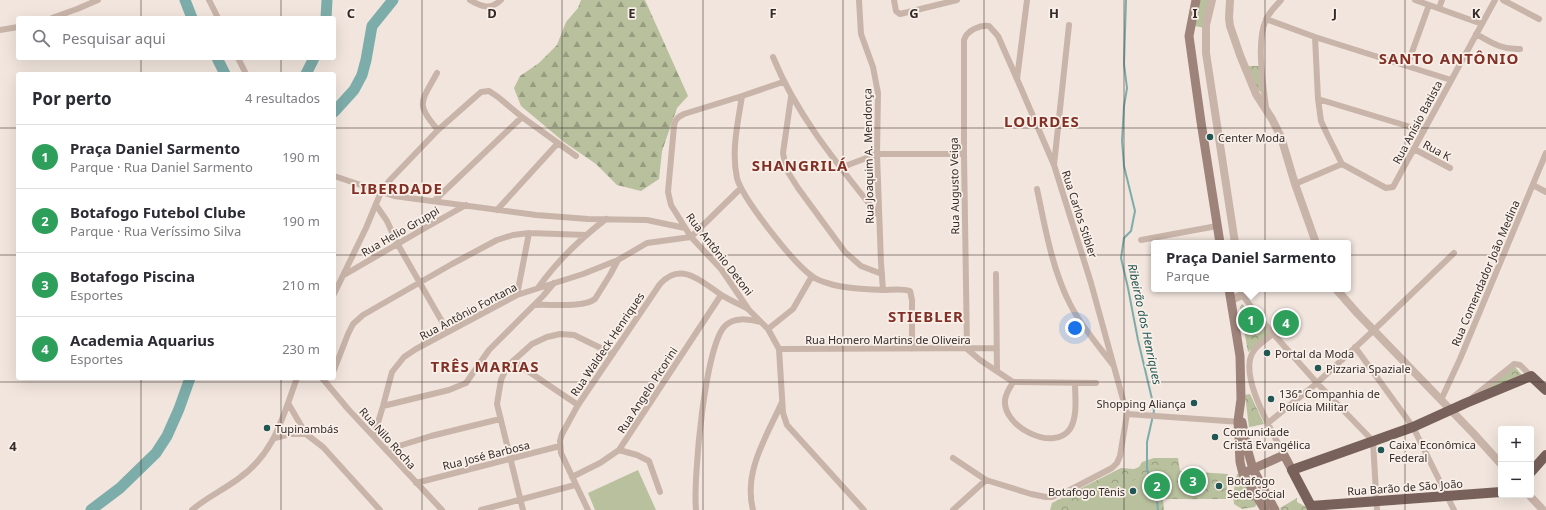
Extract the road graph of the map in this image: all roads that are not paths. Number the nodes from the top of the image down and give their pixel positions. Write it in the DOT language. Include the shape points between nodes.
graph roads {
  1 [pos="98,0"];
  2 [pos="209,0"];
  3 [pos="470,0"];
  4 [pos="502,0"];
  5 [pos="859,0"];
  6 [pos="894,0"];
  7 [pos="957,0"];
  8 [pos="1027,0"];
  9 [pos="1196,0"];
  10 [pos="1212,0"];
  11 [pos="1230,0"];
  12 [pos="1281,0"];
  13 [pos="1415,0"];
  14 [pos="1442,0"];
  15 [pos="1496,0"];
  16 [pos="1503,0"];
  17 [pos="1429,5"];
  18 [pos="1439,8"];
  19 [pos="58,16"];
  20 [pos="217,16"];
  21 [pos="1266,19"];
  22 [pos="1539,19"];
  23 [pos="1482,24"];
  24 [pos="1069,25"];
  25 [pos="16,27"];
  26 [pos="0,30"];
  27 [pos="1476,34"];
  28 [pos="1315,37"];
  29 [pos="1520,49"];
  30 [pos="773,57"];
  31 [pos="239,60"];
  32 [pos="1407,66"];
  33 [pos="245,72"];
  34 [pos="437,74"];
  35 [pos="1017,79"];
  36 [pos="1451,80"];
  37 [pos="783,82"];
  38 [pos="742,96"];
  39 [pos="791,97"];
  40 [pos="1318,99"];
  41 [pos="1266,109"];
  42 [pos="522,117"];
  43 [pos="438,130"];
  44 [pos="1424,131"];
  45 [pos="558,143"];
  46 [pos="1414,149"];
  47 [pos="1546,153"];
  48 [pos="877,154"];
  49 [pos="964,154"];
  50 [pos="576,156"];
  51 [pos="1342,164"];
  52 [pos="1054,165"];
  53 [pos="840,168"];
  54 [pos="1450,168"];
  55 [pos="336,177"];
  56 [pos="1295,184"];
  57 [pos="1533,185"];
  58 [pos="741,188"];
  59 [pos="1037,189"];
  60 [pos="381,192"];
  61 [pos="1546,192"];
  62 [pos="434,201"];
  63 [pos="376,205"];
  64 [pos="466,205"];
  65 [pos="497,210"];
  66 [pos="879,216"];
  67 [pos="606,219"];
  68 [pos="1217,226"];
  69 [pos="685,228"];
  70 [pos="529,233"];
  71 [pos="586,235"];
  72 [pos="691,236"];
  73 [pos="1141,240"];
  74 [pos="1219,240"];
  75 [pos="1235,240"];
  76 [pos="1315,240"];
  77 [pos="398,243"];
  78 [pos="1454,253"];
  79 [pos="618,260"];
  80 [pos="882,274"];
  81 [pos="996,274"];
  82 [pos="344,275"];
  83 [pos="812,276"];
  84 [pos="421,282"];
  85 [pos="554,282"];
  86 [pos="538,288"];
  87 [pos="336,290"];
  88 [pos="883,290"];
  89 [pos="1230,292"];
  90 [pos="1242,292"];
  91 [pos="1339,292"];
  92 [pos="721,294"];
  93 [pos="517,295"];
  94 [pos="1231,300"];
  95 [pos="535,305"];
  96 [pos="750,310"];
  97 [pos="761,322"];
  98 [pos="768,329"];
  99 [pos="1374,330"];
  100 [pos="448,332"];
  101 [pos="1273,334"];
  102 [pos="1355,347"];
  103 [pos="779,348"];
  104 [pos="996,348"];
  105 [pos="912,349"];
  106 [pos="967,349"];
  107 [pos="613,354"];
  108 [pos="513,361"];
  109 [pos="336,365"];
  110 [pos="1115,368"];
  111 [pos="997,371"];
  112 [pos="1501,374"];
  113 [pos="1531,376"];
  114 [pos="296,380"];
  115 [pos="330,381"];
  116 [pos="1013,382"];
  117 [pos="1074,383"];
  118 [pos="1096,383"];
  119 [pos="1317,383"];
  120 [pos="1508,385"];
  121 [pos="1546,390"];
  122 [pos="1441,400"];
  123 [pos="782,401"];
  124 [pos="288,403"];
  125 [pos="1466,403"];
  126 [pos="578,405"];
  127 [pos="384,406"];
  128 [pos="1451,410"];
  129 [pos="1127,414"];
  130 [pos="500,418"];
  131 [pos="1240,419"];
  132 [pos="1268,422"];
  133 [pos="1413,427"];
  134 [pos="306,434"];
  135 [pos="374,436"];
  136 [pos="275,438"];
  137 [pos="1373,441"];
  138 [pos="560,446"];
  139 [pos="386,450"];
  140 [pos="619,450"];
  141 [pos="1284,455"];
  142 [pos="1546,455"];
  143 [pos="953,458"];
  144 [pos="511,460"];
  145 [pos="1499,462"];
  146 [pos="1253,469"];
  147 [pos="1534,469"];
  148 [pos="1292,470"];
  149 [pos="1243,474"];
  150 [pos="572,478"];
  151 [pos="986,480"];
  152 [pos="416,483"];
  153 [pos="575,485"];
  154 [pos="660,492"];
  155 [pos="1498,492"];
  156 [pos="1446,495"];
  157 [pos="1532,498"];
  158 [pos="520,499"];
  159 [pos="1376,505"];
  160 [pos="695,507"];
  161 [pos="1312,508"];
  162 [pos="192,510"];
  163 [pos="380,510"];
  164 [pos="442,510"];
  165 [pos="481,510"];
  166 [pos="523,510"];
  167 [pos="588,510"];
  168 [pos="701,510"];
  169 [pos="754,510"];
  170 [pos="864,510"];
  171 [pos="953,510"];
  172 [pos="1265,510"];
  173 [pos="1275,510"];
  174 [pos="1454,510"];
  175 [pos="1543,510"];
  1 -- 19 [label="street"];
  2 -- 20 [label="street"];
  3 -- 4 [label="street" via="487,7"];
  5 -- 48 [label="street, Rua Joaquim A. Mendonça" via="861,34 873,67 878,94"];
  6 -- 7 [label="street" via="896,12 900,14"];
  8 -- 35 [label="street"];
  9 -- 68 [label="main road" via="1189,36"];
  10 -- 75 [label="street" via="1206,25 1206,53"];
  11 -- 41 [label="street" via="1229,18 1232,34 1252,84"];
  12 -- 21 [label="street"];
  13 -- 17 [label="street"];
  14 -- 18 [label="street"];
  15 -- 23 [label="street, Rua Anísio Batista"];
  16 -- 22 [label="street"];
  17 -- 18 [label="street"];
  17 -- 32 [label="street"];
  18 -- 23 [label="street"];
  21 -- 28 [label="street"];
  21 -- 41 [label="street" via="1262,28 1261,46"];
  23 -- 27 [label="street, Rua Anísio Batista"];
  24 -- 52 [label="street, Rua Carlos Stibler"];
  25 -- 26 [label="street"];
  27 -- 29 [label="street" via="1508,50"];
  27 -- 36 [label="street, Rua Anísio Batista"];
  28 -- 32 [label="street"];
  28 -- 40 [label="street"];
  30 -- 37 [label="street"];
  31 -- 33 [label="street"];
  32 -- 36 [label="street"];
  34 -- 43 [label="street" via="422,107 427,118"];
  35 -- 49 [label="street, Rua Augusto Veiga" via="992,28 986,26 967,34 964,40"];
  35 -- 52 [label="street"];
  36 -- 44 [label="street, Rua Anísio Batista"];
  37 -- 38 [label="street"];
  37 -- 39 [label="street"];
  38 -- 58 [label="street" via="735,160 737,179"];
  38 -- 69 [label="street, Rua Antônio Detoni" via="684,114 675,122 668,192 671,205"];
  39 -- 53 [label="street"];
  39 -- 80 [label="street" via="783,153 786,169 845,252 861,266"];
  40 -- 44 [label="street"];
  40 -- 51 [label="street" via="1321,120"];
  41 -- 56 [label="street" via="1281,137"];
  42 -- 43 [label="street" via="489,91 481,92"];
  42 -- 45 [label="street"];
  42 -- 62 [label="street"];
  43 -- 60 [label="street"];
  44 -- 46 [label="street, Rua Anísio Batista"];
  45 -- 50 [label="street"];
  45 -- 65 [label="street"];
  46 -- 51 [label="street, Rua Anísio Batista" via="1393,187 1390,188"];
  46 -- 54 [label="street, Rua K"];
  47 -- 57 [label="street, Rua Comendador João Medina"];
  48 -- 49 [label="street"];
  48 -- 53 [label="street"];
  48 -- 66 [label="street, Rua Joaquim A. Mendonça"];
  49 -- 106 [label="street, Rua Augusto Veiga"];
  51 -- 56 [label="street"];
  52 -- 110 [label="street, Rua Carlos Stibler"];
  53 -- 66 [label="street"];
  55 -- 60 [label="street"];
  56 -- 76 [label="street"];
  57 -- 61 [label="street"];
  57 -- 122 [label="street, Rua Comendador João Medina"];
  58 -- 72 [label="street"];
  58 -- 83 [label="street" via="771,232"];
  59 -- 110 [label="street" via="1064,292 1077,316"];
  60 -- 62 [label="street"];
  60 -- 63 [label="street"];
  62 -- 64 [label="street"];
  63 -- 77 [label="street" via="387,220"];
  63 -- 82 [label="street"];
  64 -- 65 [label="street"];
  64 -- 77 [label="street, Rua Helio Gruppi"];
  65 -- 67 [label="street"];
  66 -- 80 [label="street, Rua Joaquim A. Mendonça"];
  67 -- 69 [label="street" via="647,220"];
  67 -- 71 [label="street"];
  68 -- 73 [label="street"];
  68 -- 74 [label="main road"];
  69 -- 72 [label="street, Rua Antônio Detoni"];
  70 -- 71 [label="street"];
  70 -- 84 [label="street" via="498,240"];
  70 -- 93 [label="street"];
  71 -- 86 [label="street" via="554,266"];
  72 -- 79 [label="street, Rua Antônio Fontana" via="647,244"];
  72 -- 96 [label="street, Rua Antônio Detoni" via="721,269"];
  77 -- 82 [label="street, Rua Helio Gruppi"];
  77 -- 84 [label="street"];
  78 -- 99 [label="street"];
  79 -- 85 [label="street, Rua Antônio Fontana"];
  79 -- 95 [label="street" via="591,302"];
  80 -- 88 [label="street, Rua Joaquim A. Mendonça"];
  81 -- 104 [label="street"];
  82 -- 87 [label="street"];
  83 -- 88 [label="street" via="836,286"];
  83 -- 98 [label="street" via="793,309"];
  84 -- 100 [label="street"];
  84 -- 109 [label="street" via="353,324"];
  85 -- 86 [label="street, Rua Antônio Fontana"];
  85 -- 95 [label="street"];
  86 -- 93 [label="street, Rua Antônio Fontana"];
  88 -- 105 [label="street" via="907,290 911,293"];
  89 -- 94 [label="main road"];
  90 -- 94 [label="street"];
  90 -- 101 [label="street"];
  91 -- 99 [label="street"];
  92 -- 96 [label="street, Rua Waldeck Henriques"];
  92 -- 107 [label="street, Rua Waldeck Henriques" via="691,275 670,276 660,284"];
  92 -- 140 [label="street, Rua Angelo Picorini"];
  93 -- 100 [label="street, Rua Antônio Fontana"];
  94 -- 131 [label="main road" via="1240,356"];
  95 -- 127 [label="street" via="489,350 466,383"];
  96 -- 97 [label="street"];
  97 -- 98 [label="street"];
  97 -- 160 [label="street" via="734,320 724,326 720,334 710,366 700,421"];
  98 -- 103 [label="street"];
  99 -- 102 [label="street"];
  99 -- 122 [label="street"];
  100 -- 127 [label="street, Rua Antônio Fontana" via="416,349 396,364"];
  101 -- 119 [label="street"];
  101 -- 132 [label="street" via="1255,349 1250,363 1252,387"];
  102 -- 119 [label="street"];
  102 -- 133 [label="street"];
  103 -- 105 [label="street, Rua Homero Martins de Oliveira"];
  103 -- 123 [label="street"];
  104 -- 106 [label="street, Rua Homero Martins de Oliveira"];
  104 -- 111 [label="street"];
  105 -- 106 [label="street, Rua Homero Martins de Oliveira"];
  106 -- 111 [label="street"];
  107 -- 108 [label="street" via="574,335 560,334 532,344"];
  107 -- 126 [label="street, Rua Waldeck Henriques"];
  108 -- 126 [label="street"];
  108 -- 130 [label="street" via="506,369 499,386 497,404"];
  110 -- 129 [label="street, Rua Carlos Stibler"];
  111 -- 116 [label="street"];
  112 -- 113 [label="street" via="1517,364"];
  112 -- 120 [label="street"];
  112 -- 125 [label="street"];
  113 -- 120 [label="main road"];
  113 -- 121 [label="main road"];
  114 -- 124 [label="street"];
  115 -- 135 [label="street, Rua Nilo Rocha" via="348,409"];
  116 -- 117 [label="street"];
  116 -- 117 [label="street" via="1004,400 1008,412 1027,432 1049,438 1061,436 1070,428 1075,408"];
  117 -- 118 [label="street"];
  119 -- 132 [label="street"];
  119 -- 137 [label="street"];
  120 -- 125 [label="main road"];
  122 -- 128 [label="street"];
  123 -- 169 [label="street" via="760,447 756,462 750,492"];
  123 -- 170 [label="street" via="787,425"];
  124 -- 134 [label="street"];
  124 -- 136 [label="street"];
  125 -- 128 [label="main road"];
  126 -- 138 [label="street, Rua Waldeck Henriques" via="562,434"];
  127 -- 135 [label="street, Rua Antônio Fontana"];
  128 -- 133 [label="main road"];
  128 -- 145 [label="street"];
  129 -- 131 [label="street"];
  129 -- 151 [label="street" via="1118,463 1066,492 1046,497"];
  130 -- 139 [label="street"];
  130 -- 144 [label="street"];
  131 -- 146 [label="main road"];
  131 -- 149 [label="main road" via="1238,448"];
  132 -- 141 [label="street"];
  133 -- 137 [label="main road"];
  133 -- 156 [label="street"];
  134 -- 136 [label="street" via="290,434"];
  134 -- 163 [label="street" via="323,447"];
  135 -- 139 [label="street, Rua Nilo Rocha"];
  136 -- 162 [label="street" via="254,467"];
  137 -- 148 [label="main road"];
  137 -- 159 [label="street"];
  138 -- 144 [label="street, Rua José Barbosa"];
  138 -- 150 [label="street"];
  139 -- 152 [label="street, Rua Nilo Rocha"];
  140 -- 150 [label="street, Rua Angelo Picorini"];
  140 -- 154 [label="street" via="638,455 648,461"];
  141 -- 146 [label="main road"];
  141 -- 148 [label="main road"];
  142 -- 147 [label="main road"];
  143 -- 151 [label="street"];
  144 -- 152 [label="street, Rua José Barbosa"];
  144 -- 158 [label="street"];
  146 -- 149 [label="main road"];
  146 -- 173 [label="main road"];
  148 -- 161 [label="main road"];
  149 -- 172 [label="main road"];
  150 -- 153 [label="street"];
  151 -- 171 [label="street"];
  152 -- 164 [label="street, Rua Nilo Rocha"];
  153 -- 158 [label="street"];
  153 -- 167 [label="street"];
  155 -- 156 [label="main road, Rua Barão de São João"];
  156 -- 159 [label="main road, Rua Barão de São João"];
  156 -- 174 [label="street"];
  157 -- 175 [label="street"];
  158 -- 165 [label="street"];
  158 -- 166 [label="street"];
  159 -- 161 [label="main road, Rua Barão de São João"];
  160 -- 168 [label="street"];
}
